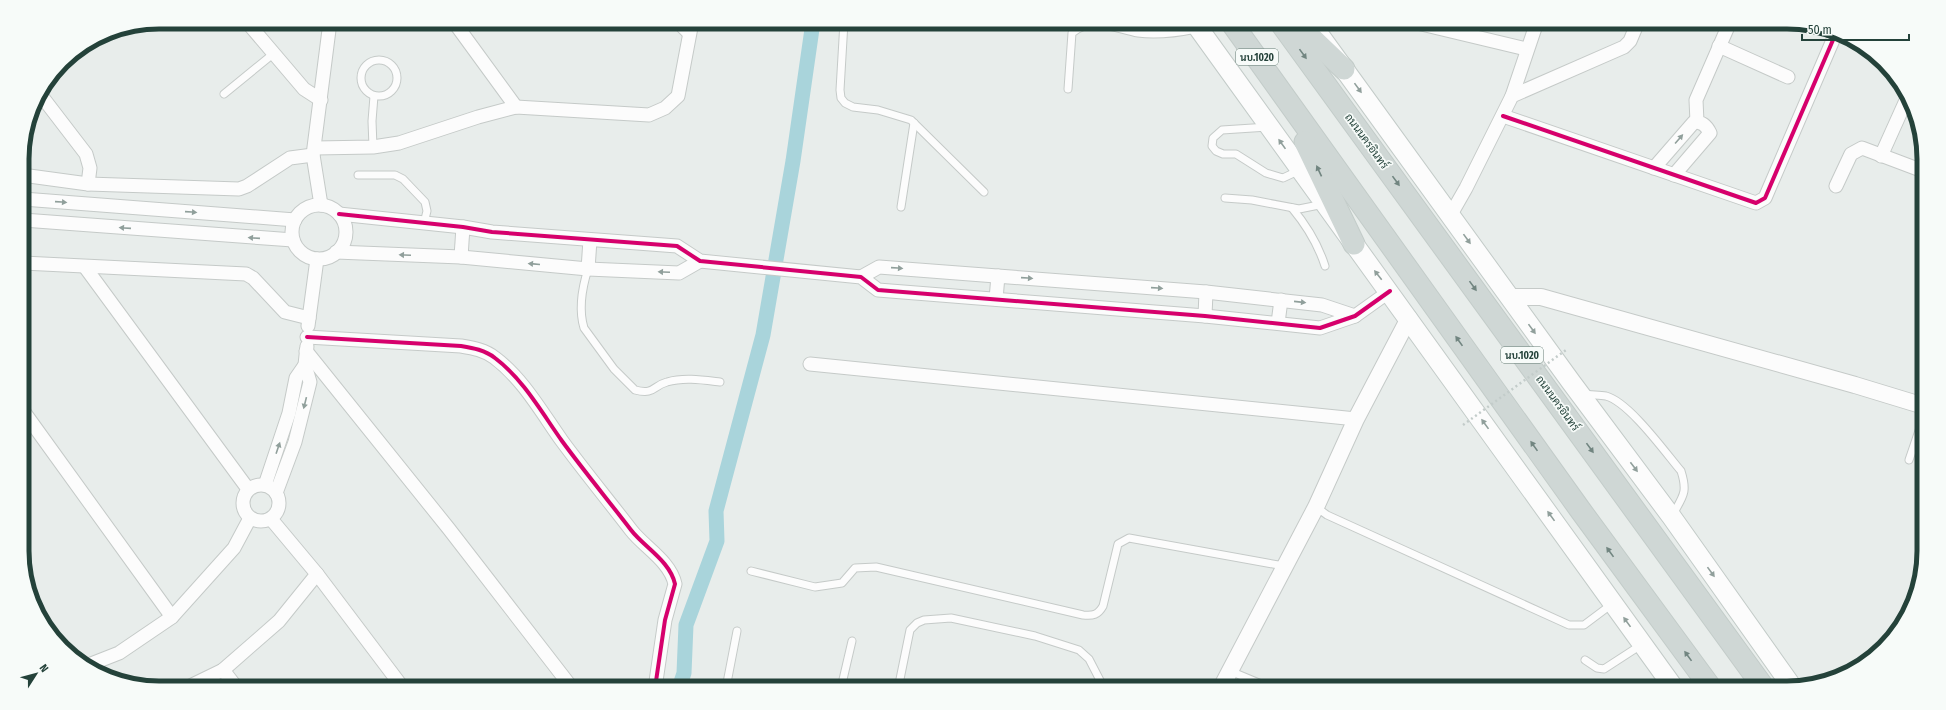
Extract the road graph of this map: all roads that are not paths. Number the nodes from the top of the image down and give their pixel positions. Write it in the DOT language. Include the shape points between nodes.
graph roads {
  1 [pos="253,29"];
  2 [pos="329,29"];
  3 [pos="459,29"];
  4 [pos="691,29"];
  5 [pos="844,29"];
  6 [pos="1077,29"];
  7 [pos="1124,29"];
  8 [pos="1187,29"];
  9 [pos="1200,29"];
  10 [pos="1236,29"];
  11 [pos="1285,29"];
  12 [pos="1302,29"];
  13 [pos="1315,29"];
  14 [pos="1443,29"];
  15 [pos="1534,29"];
  16 [pos="1635,29"];
  17 [pos="1727,29"];
  18 [pos="1834,38"];
  19 [pos="1719,46"];
  20 [pos="1526,48"];
  21 [pos="273,54"];
  22 [pos="1344,69"];
  23 [pos="1788,77"];
  24 [pos="1068,89"];
  25 [pos="1282,93"];
  26 [pos="224,94"];
  27 [pos="374,96"];
  28 [pos="1512,96"];
  29 [pos="44,99"];
  30 [pos="321,100"];
  31 [pos="1905,104"];
  32 [pos="516,107"];
  33 [pos="1503,116"];
  34 [pos="1697,122"];
  35 [pos="914,123"];
  36 [pos="1270,127"];
  37 [pos="373,147"];
  38 [pos="314,152"];
  39 [pos="1882,156"];
  40 [pos="1654,168"];
  41 [pos="1917,169"];
  42 [pos="1300,170"];
  43 [pos="358,174"];
  44 [pos="1674,175"];
  45 [pos="29,176"];
  46 [pos="88,184"];
  47 [pos="1836,186"];
  48 [pos="984,192"];
  49 [pos="1225,198"];
  50 [pos="29,199"];
  51 [pos="1324,204"];
  52 [pos="100,205"];
  53 [pos="320,205"];
  54 [pos="901,207"];
  55 [pos="1292,208"];
  56 [pos="339,214"];
  57 [pos="1450,216"];
  58 [pos="29,220"];
  59 [pos="295,220"];
  60 [pos="424,223"];
  61 [pos="99,226"];
  62 [pos="463,227"];
  63 [pos="293,240"];
  64 [pos="590,240"];
  65 [pos="1354,244"];
  66 [pos="336,252"];
  67 [pos="461,257"];
  68 [pos="317,259"];
  69 [pos="700,261"];
  70 [pos="29,263"];
  71 [pos="1325,266"];
  72 [pos="84,267"];
  73 [pos="588,269"];
  74 [pos="998,276"];
  75 [pos="861,277"];
  76 [pos="1390,291"];
  77 [pos="1206,292"];
  78 [pos="1509,297"];
  79 [pos="996,299"];
  80 [pos="1281,300"];
  81 [pos="1205,316"];
  82 [pos="1355,316"];
  83 [pos="309,318"];
  84 [pos="1409,318"];
  85 [pos="1278,323"];
  86 [pos="307,336"];
  87 [pos="306,351"];
  88 [pos="810,364"];
  89 [pos="305,365"];
  90 [pos="720,382"];
  91 [pos="1580,394"];
  92 [pos="1917,404"];
  93 [pos="29,419"];
  94 [pos="1356,419"];
  95 [pos="1917,437"];
  96 [pos="1909,460"];
  97 [pos="264,485"];
  98 [pos="248,489"];
  99 [pos="276,493"];
  100 [pos="1316,507"];
  101 [pos="1671,516"];
  102 [pos="250,518"];
  103 [pos="271,519"];
  104 [pos="1285,566"];
  105 [pos="751,571"];
  106 [pos="317,574"];
  107 [pos="1614,603"];
  108 [pos="172,617"];
  109 [pos="737,631"];
  110 [pos="852,642"];
  111 [pos="1643,644"];
  112 [pos="1585,660"];
  113 [pos="94,663"];
  114 [pos="223,670"];
  115 [pos="1230,671"];
  116 [pos="200,681"];
  117 [pos="232,681"];
  118 [pos="398,681"];
  119 [pos="567,681"];
  120 [pos="656,681"];
  121 [pos="727,681"];
  122 [pos="843,681"];
  123 [pos="900,681"];
  124 [pos="1100,681"];
  125 [pos="1225,681"];
  126 [pos="1254,681"];
  127 [pos="1669,681"];
  128 [pos="1706,681"];
  129 [pos="1759,681"];
  130 [pos="1788,681"];
  1 -- 21 [label="street"];
  2 -- 30 [label="street"];
  3 -- 32 [label="street"];
  4 -- 32 [label="street" via="678,96 665,108 649,115"];
  5 -- 35 [label="lane" via="841,98 854,107 902,116"];
  6 -- 24 [label="lane" via="1072,33"];
  7 -- 8 [label="lane" via="1137,33 1174,34"];
  9 -- 36 [label="main road, นบ.1020"];
  10 -- 25 [label="main road, นบ.1020"];
  11 -- 129 [label="main road, ถนนนครอินทร์ / นบ.1020, one-way"];
  12 -- 22 [label="main road"];
  13 -- 22 [label="main road, ถนนนครอินทร์ / นบ.1020"];
  14 -- 20 [label="street"];
  15 -- 20 [label="street"];
  16 -- 28 [label="street" via="1624,47"];
  17 -- 19 [label="street"];
  18 -- 44 [label="street" via="1765,198 1756,204"];
  19 -- 23 [label="street"];
  19 -- 34 [label="street" via="1696,100"];
  20 -- 28 [label="street"];
  21 -- 26 [label="lane"];
  21 -- 30 [label="street" via="304,89"];
  22 -- 57 [label="main road, ถนนนครอินทร์ / นบ.1020, one-way"];
  65 -- 25 [label="main road, one-way"];
  128 -- 25 [label="main road, นบ.1020, one-way"];
  27 -- 27 [label="lane" via="363,87 361,74 370,62 383,61 390,64 394,70 396,83 393,90 387,94"];
  27 -- 37 [label="lane"];
  28 -- 33 [label="street"];
  29 -- 46 [label="street" via="86,154 90,168"];
  30 -- 38 [label="street"];
  31 -- 39 [label="street"];
  32 -- 37 [label="street" via="478,116 398,143"];
  33 -- 40 [label="street"];
  33 -- 57 [label="street"];
  40 -- 34 [label="street, one-way" via="1694,122"];
  34 -- 44 [label="street" via="1707,127 1710,133"];
  35 -- 48 [label="lane"];
  35 -- 54 [label="lane"];
  42 -- 36 [label="main road, นบ.1020, one-way"];
  36 -- 42 [label="lane" via="1222,130 1213,138 1212,146 1216,151 1236,154 1266,173 1284,178"];
  37 -- 38 [label="street"];
  38 -- 46 [label="street" via="290,158 239,189"];
  38 -- 53 [label="street"];
  39 -- 41 [label="street"];
  39 -- 47 [label="street" via="1862,148 1855,150"];
  40 -- 44 [label="street"];
  42 -- 51 [label="main road, นบ.1020"];
  43 -- 60 [label="lane" via="395,175 403,179 425,202 427,211"];
  45 -- 46 [label="street"];
  49 -- 55 [label="lane" via="1252,200"];
  50 -- 52 [label="street, one-way"];
  51 -- 55 [label="lane" via="1299,210"];
  51 -- 65 [label="main road, นบ.1020"];
  52 -- 59 [label="street, one-way"];
  52 -- 61 [label="street"];
  53 -- 56 [label="street"];
  53 -- 59 [label="street" via="310,206 301,211"];
  55 -- 71 [label="lane" via="1305,223 1319,248"];
  56 -- 60 [label="street"];
  56 -- 66 [label="street" via="346,234 343,244"];
  57 -- 78 [label="main road, ถนนนครอินทร์ / นบ.1020, one-way"];
  58 -- 61 [label="street"];
  59 -- 63 [label="street"];
  60 -- 62 [label="street"];
  63 -- 61 [label="street, one-way"];
  62 -- 64 [label="street" via="492,232"];
  62 -- 67 [label="street"];
  63 -- 68 [label="street" via="298,250"];
  64 -- 69 [label="street" via="678,246"];
  64 -- 73 [label="street"];
  76 -- 65 [label="main road, นบ.1020, one-way"];
  67 -- 66 [label="street, one-way"];
  66 -- 68 [label="street" via="327,258"];
  73 -- 67 [label="street, one-way"];
  68 -- 83 [label="street"];
  69 -- 73 [label="street, one-way" via="679,273"];
  69 -- 75 [label="street"];
  70 -- 72 [label="street"];
  72 -- 83 [label="street" via="246,274 253,278 285,312"];
  72 -- 98 [label="street"];
  73 -- 90 [label="lane" via="581,290 584,328 614,370 635,390 651,391 666,382 681,380"];
  75 -- 74 [label="street, one-way" via="879,267"];
  74 -- 77 [label="street, one-way"];
  74 -- 79 [label="street"];
  75 -- 79 [label="street" via="878,290"];
  76 -- 82 [label="street"];
  76 -- 84 [label="main road, นบ.1020"];
  77 -- 80 [label="street"];
  77 -- 81 [label="street"];
  78 -- 91 [label="main road, ถนนนครอินทร์ / นบ.1020, one-way"];
  78 -- 92 [label="street" via="1541,297"];
  79 -- 81 [label="street"];
  80 -- 82 [label="street, one-way" via="1322,305"];
  80 -- 85 [label="street"];
  81 -- 85 [label="street"];
  82 -- 85 [label="street" via="1320,328"];
  83 -- 86 [label="street"];
  84 -- 94 [label="street"];
  107 -- 84 [label="main road, นบ.1020, one-way"];
  86 -- 87 [label="street"];
  86 -- 120 [label="street" via="461,346 480,349 495,357 522,386 634,534 668,568 674,578 675,584 665,620"];
  87 -- 89 [label="street"];
  87 -- 119 [label="street"];
  88 -- 94 [label="street"];
  97 -- 89 [label="street, one-way" via="289,413 296,378"];
  89 -- 99 [label="street, one-way" via="310,382 295,442"];
  91 -- 101 [label="main road, ถนนนครอินทร์ / นบ.1020, one-way"];
  91 -- 101 [label="lane" via="1607,396 1621,404 1681,471 1685,493"];
  93 -- 108 [label="street"];
  94 -- 100 [label="street"];
  95 -- 96 [label="lane"];
  97 -- 98 [label="street"];
  97 -- 99 [label="street"];
  98 -- 102 [label="street" via="242,499 242,506"];
  99 -- 103 [label="street" via="279,507"];
  100 -- 104 [label="street"];
  100 -- 107 [label="lane" via="1327,515 1569,625 1584,625"];
  101 -- 130 [label="main road, ถนนนครอินทร์ / นบ.1020, one-way"];
  102 -- 103 [label="street" via="264,522"];
  102 -- 108 [label="street" via="234,548"];
  103 -- 106 [label="street"];
  104 -- 105 [label="lane" via="1129,538 1118,544 1103,606 1099,613 1092,616 876,567 855,568 842,583 815,587"];
  104 -- 115 [label="street"];
  106 -- 114 [label="street" via="279,621"];
  106 -- 118 [label="street"];
  111 -- 107 [label="main road, นบ.1020, one-way"];
  108 -- 113 [label="street" via="119,653"];
  109 -- 121 [label="lane"];
  110 -- 122 [label="lane"];
  111 -- 112 [label="lane" via="1604,669 1597,668"];
  111 -- 127 [label="main road, นบ.1020"];
  114 -- 116 [label="street"];
  114 -- 117 [label="street"];
  115 -- 125 [label="street"];
  115 -- 126 [label="lane"];
  123 -- 124 [label="lane" via="910,630 924,620 951,618 1035,636 1079,650 1089,659"];
}
